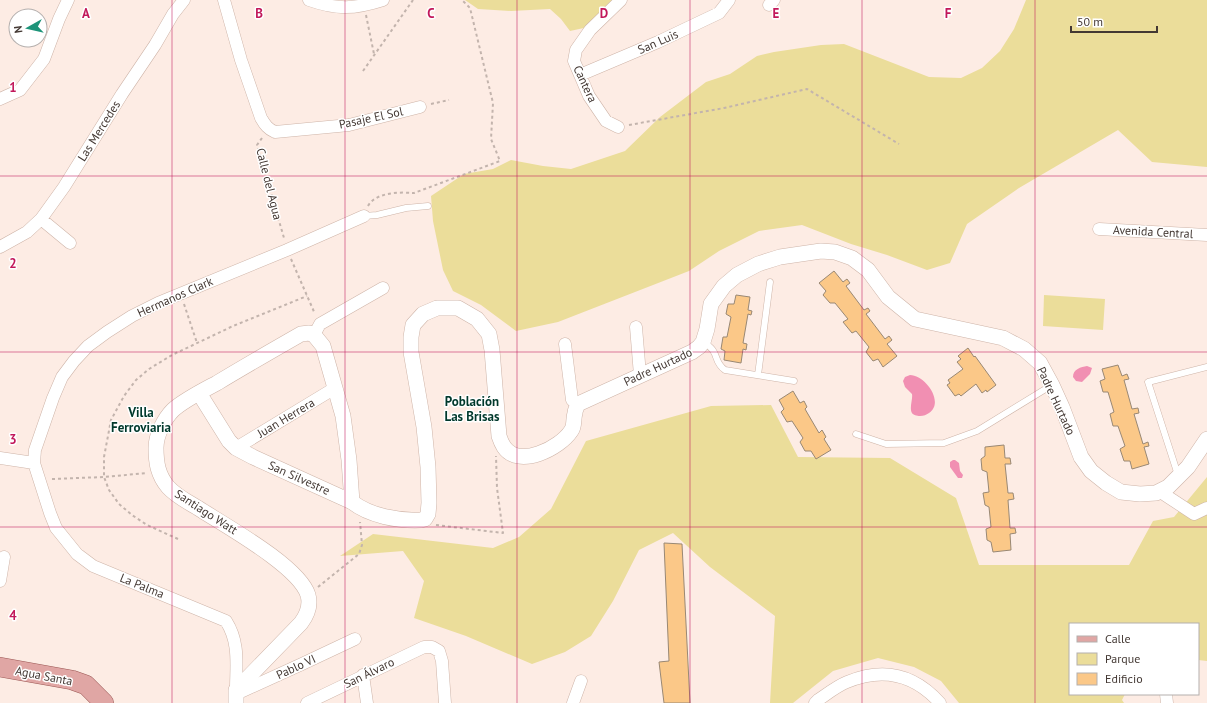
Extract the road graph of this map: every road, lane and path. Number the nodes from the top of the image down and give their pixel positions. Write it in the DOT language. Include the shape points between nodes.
graph roads {
  1 [pos="68,0"];
  2 [pos="184,0"];
  3 [pos="224,0"];
  4 [pos="309,0"];
  5 [pos="383,0"];
  6 [pos="413,0"];
  7 [pos="462,0"];
  8 [pos="621,0"];
  9 [pos="729,0"];
  10 [pos="364,6"];
  11 [pos="374,55"];
  12 [pos="363,72"];
  13 [pos="580,75"];
  14 [pos="0,99"];
  15 [pos="449,100"];
  16 [pos="420,107"];
  17 [pos="618,127"];
  18 [pos="269,129"];
  19 [pos="899,144"];
  20 [pos="428,206"];
  21 [pos="364,216"];
  22 [pos="41,219"];
  23 [pos="1099,229"];
  24 [pos="1207,235"];
  25 [pos="70,243"];
  26 [pos="0,247"];
  27 [pos="287,250"];
  28 [pos="770,282"];
  29 [pos="382,288"];
  30 [pos="180,294"];
  31 [pos="636,327"];
  32 [pos="317,329"];
  33 [pos="703,342"];
  34 [pos="197,343"];
  35 [pos="565,344"];
  36 [pos="1207,367"];
  37 [pos="640,375"];
  38 [pos="758,375"];
  39 [pos="794,380"];
  40 [pos="1052,386"];
  41 [pos="335,388"];
  42 [pos="199,393"];
  43 [pos="578,404"];
  44 [pos="856,434"];
  45 [pos="1207,439"];
  46 [pos="504,447"];
  47 [pos="236,448"];
  48 [pos="0,458"];
  49 [pos="34,463"];
  50 [pos="158,472"];
  51 [pos="1179,476"];
  52 [pos="39,480"];
  53 [pos="1159,491"];
  54 [pos="355,504"];
  55 [pos="1207,508"];
  56 [pos="425,519"];
  57 [pos="4,557"];
  58 [pos="0,582"];
  59 [pos="308,595"];
  60 [pos="354,639"];
  61 [pos="0,667"];
  62 [pos="364,675"];
  63 [pos="581,680"];
  64 [pos="236,696"];
  65 [pos="104,703"];
  66 [pos="307,703"];
  67 [pos="367,703"];
  68 [pos="445,703"];
  69 [pos="573,703"];
  70 [pos="815,703"];
  71 [pos="940,703"];
  1 -- 14 [label="street" via="44,59 20,90"];
  2 -- 22 [label="street, Las Mercedes"];
  3 -- 18 [label="street, Calle del Agua" via="261,118"];
  4 -- 10 [label="street" via="325,6"];
  5 -- 10 [label="street"];
  6 -- 11 [label="path"];
  7 -- 21 [label="path" via="470,8 493,103 491,139 500,161 414,193 399,192 379,196 369,204"];
  8 -- 13 [label="street, Cantera" via="590,30 576,50 574,61"];
  9 -- 13 [label="street, San Luis" via="719,13"];
  10 -- 11 [label="path"];
  11 -- 12 [label="path"];
  13 -- 17 [label="street, Cantera" via="589,96 606,121"];
  15 -- 16 [label="path, Pasaje El Sol"];
  16 -- 18 [label="street, Pasaje El Sol" via="349,125 275,132"];
  17 -- 19 [label="path" via="724,108 807,89"];
  18 -- 27 [label="path, Calle del Agua" via="257,145"];
  20 -- 21 [label="lane"];
  21 -- 27 [label="street, Hermanos Clark"];
  22 -- 25 [label="street"];
  22 -- 26 [label="street, Las Mercedes" via="27,232"];
  23 -- 24 [label="street, Avenida Central"];
  27 -- 30 [label="street, Hermanos Clark"];
  27 -- 32 [label="path, Calle del Agua" via="307,296"];
  28 -- 38 [label="lane"];
  29 -- 32 [label="street, Santiago Watt"];
  30 -- 34 [label="path"];
  30 -- 49 [label="street, Hermanos Clark" via="139,312 107,332 88,346 74,361 62,377 53,398 35,450"];
  31 -- 37 [label="street"];
  32 -- 41 [label="street"];
  32 -- 42 [label="street, Santiago Watt" via="301,334"];
  33 -- 37 [label="street, Padre Hurtado" via="692,352"];
  33 -- 38 [label="lane" via="715,351 719,366 725,370"];
  33 -- 40 [label="street, Padre Hurtado" via="710,304 724,286 737,275 758,264 780,257 821,251 836,252 852,258 868,270 888,297 915,319 1003,338 1024,349 1040,363"];
  35 -- 43 [label="street" via="572,400"];
  36 -- 51 [label="lane" via="1148,382"];
  37 -- 43 [label="street, Padre Hurtado"];
  38 -- 39 [label="lane"];
  40 -- 44 [label="lane" via="977,431 944,443 886,444"];
  40 -- 53 [label="street, Padre Hurtado" via="1081,457 1091,471 1121,492 1140,494"];
  41 -- 47 [label="street, Juan Herrera"];
  41 -- 54 [label="street" via="343,416"];
  42 -- 47 [label="street, San Silvestre"];
  42 -- 50 [label="street, Santiago Watt" via="174,410 163,424 156,444"];
  43 -- 46 [label="street" via="572,431 554,447 542,453 519,456"];
  45 -- 51 [label="street, Padre Hurtado"];
  46 -- 56 [label="path" via="496,454 497,488 503,533 436,526"];
  46 -- 56 [label="street" via="499,436 489,334 477,319 458,308 437,308 423,314 413,325 411,352 428,467 430,503"];
  47 -- 54 [label="street, San Silvestre"];
  48 -- 49 [label="street"];
  49 -- 52 [label="street, La Palma"];
  50 -- 52 [label="path"];
  50 -- 59 [label="street, Santiago Watt" via="168,488 282,563 300,581"];
  51 -- 53 [label="street, Padre Hurtado" via="1168,487"];
  52 -- 64 [label="street, La Palma" via="56,528 77,554 93,566 226,621 236,643"];
  53 -- 55 [label="street" via="1194,514"];
  54 -- 56 [label="street, San Silvestre" via="367,511 396,519"];
  54 -- 59 [label="path" via="362,545 359,554"];
  57 -- 58 [label="street"];
  59 -- 64 [label="street" via="308,611 302,623"];
  60 -- 64 [label="street, Pablo VI"];
  61 -- 65 [label="main road, Agua Santa" via="72,680 86,685"];
  62 -- 66 [label="street, San Álvaro"];
  62 -- 67 [label="street"];
  62 -- 68 [label="street, San Álvaro" via="424,647 432,647 439,651 442,662"];
  63 -- 69 [label="street"];
  70 -- 71 [label="street" via="846,682 866,676 891,675 923,686"];
}
